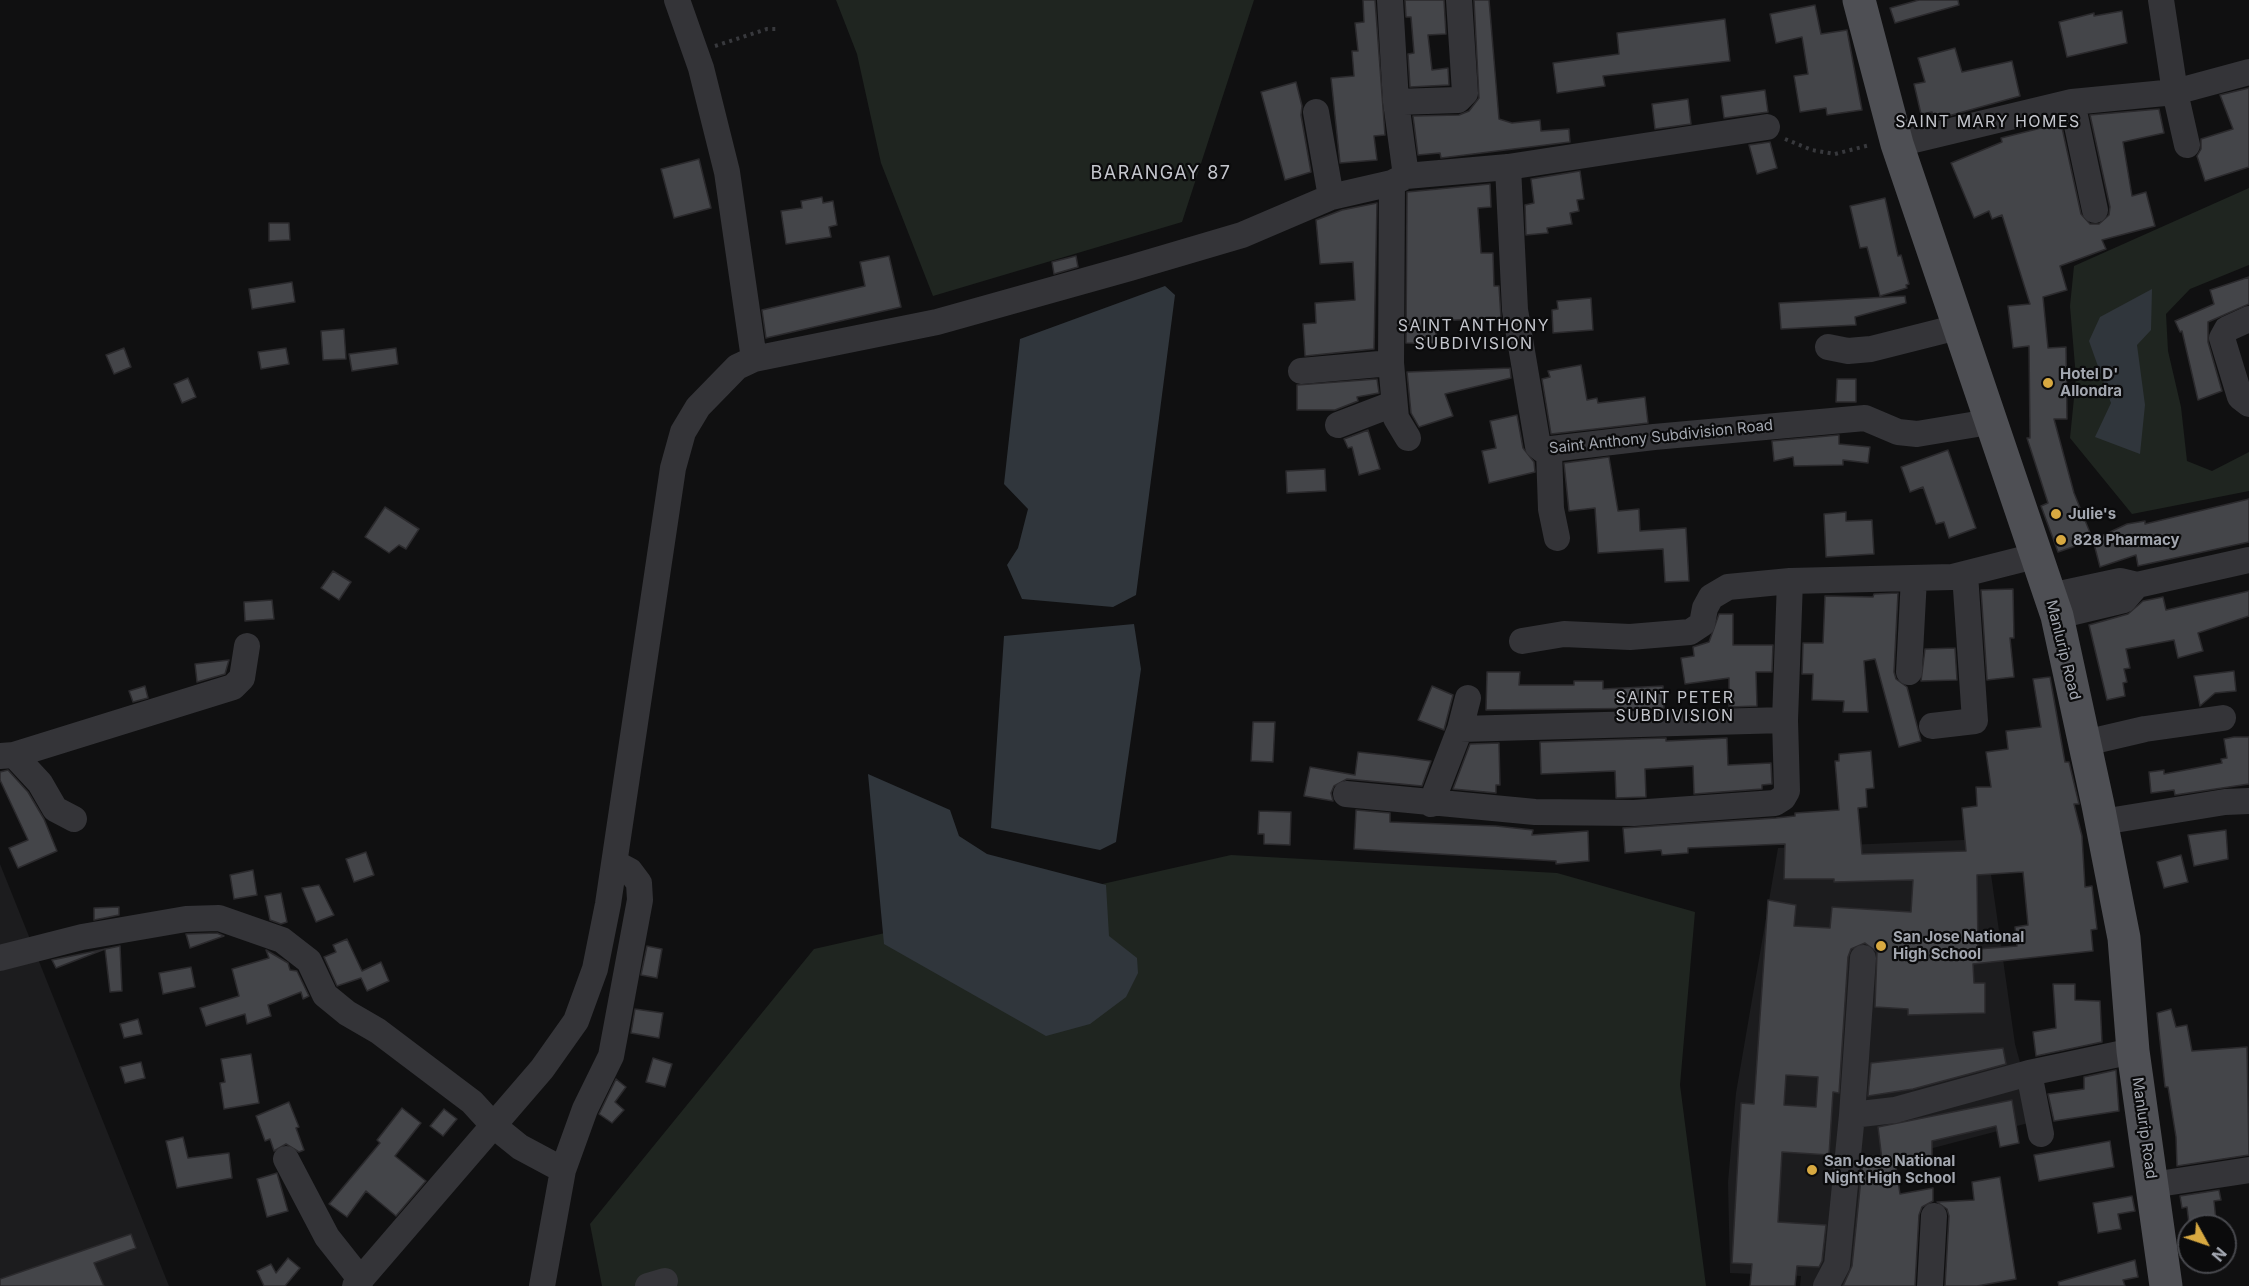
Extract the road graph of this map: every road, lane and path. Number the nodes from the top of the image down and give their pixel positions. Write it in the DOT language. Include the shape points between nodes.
graph roads {
  1 [pos="677,0"];
  2 [pos="1390,0"];
  3 [pos="1459,0"];
  4 [pos="1859,0"];
  5 [pos="2161,0"];
  6 [pos="778,28"];
  7 [pos="695,52"];
  8 [pos="2249,72"];
  9 [pos="2175,92"];
  10 [pos="1396,102"];
  11 [pos="2072,102"];
  12 [pos="1316,112"];
  13 [pos="1767,127"];
  14 [pos="1897,144"];
  15 [pos="2187,146"];
  16 [pos="1508,167"];
  17 [pos="1399,179"];
  18 [pos="1331,197"];
  19 [pos="2095,210"];
  20 [pos="2249,320"];
  21 [pos="1958,327"];
  22 [pos="1828,347"];
  23 [pos="754,359"];
  24 [pos="1391,363"];
  25 [pos="1301,371"];
  26 [pos="1393,404"];
  27 [pos="2249,404"];
  28 [pos="1989,422"];
  29 [pos="1338,425"];
  30 [pos="1408,438"];
  31 [pos="1549,451"];
  32 [pos="1557,538"];
  33 [pos="2035,556"];
  34 [pos="2249,560"];
  35 [pos="1965,574"];
  36 [pos="1914,578"];
  37 [pos="1790,581"];
  38 [pos="2053,606"];
  39 [pos="1522,641"];
  40 [pos="248,646"];
  41 [pos="1909,672"];
  42 [pos="1468,698"];
  43 [pos="2223,718"];
  44 [pos="1785,720"];
  45 [pos="1932,726"];
  46 [pos="1460,729"];
  47 [pos="2085,743"];
  48 [pos="7,755"];
  49 [pos="1346,794"];
  50 [pos="2249,801"];
  51 [pos="1431,804"];
  52 [pos="74,819"];
  53 [pos="2102,822"];
  54 [pos="615,863"];
  55 [pos="0,958"];
  56 [pos="1863,958"];
  57 [pos="2133,1051"];
  58 [pos="2029,1072"];
  59 [pos="1852,1115"];
  60 [pos="494,1126"];
  61 [pos="2041,1134"];
  62 [pos="286,1159"];
  63 [pos="564,1170"];
  64 [pos="2249,1170"];
  65 [pos="2152,1185"];
  66 [pos="1934,1216"];
  67 [pos="358,1283"];
  68 [pos="542,1286"];
  69 [pos="1826,1286"];
  70 [pos="1930,1286"];
  71 [pos="2166,1286"];
  1 -- 7 [label="street"];
  2 -- 10 [label="street"];
  3 -- 10 [label="street" via="1465,93 1458,100"];
  4 -- 14 [label="main road, Manlurip Road"];
  5 -- 9 [label="street"];
  6 -- 7 [label="path"];
  7 -- 23 [label="street" via="727,172"];
  8 -- 9 [label="street"];
  9 -- 11 [label="street"];
  9 -- 15 [label="street"];
  10 -- 17 [label="street"];
  11 -- 14 [label="street"];
  11 -- 19 [label="street"];
  12 -- 18 [label="street"];
  13 -- 14 [label="path" via="1803,147 1835,154 1873,144"];
  13 -- 16 [label="street"];
  14 -- 21 [label="main road, Manlurip Road"];
  16 -- 17 [label="street"];
  16 -- 31 [label="street, Saint Anthony Subdivision Road" via="1515,310 1538,446"];
  17 -- 18 [label="street"];
  17 -- 24 [label="street"];
  18 -- 23 [label="street" via="1242,235 938,322"];
  20 -- 27 [label="street" via="2227,329 2222,338 2240,397"];
  21 -- 22 [label="street" via="1871,350"];
  21 -- 28 [label="main road, Manlurip Road"];
  23 -- 54 [label="street" via="737,367 699,407 683,432 673,468"];
  24 -- 25 [label="street"];
  24 -- 26 [label="street"];
  26 -- 29 [label="street"];
  26 -- 30 [label="street"];
  28 -- 31 [label="street, Saint Anthony Subdivision Road" via="1917,434 1898,432 1865,418 1654,437"];
  28 -- 33 [label="main road, Manlurip Road"];
  31 -- 32 [label="street" via="1551,509"];
  33 -- 35 [label="street"];
  33 -- 38 [label="main road, Manlurip Road"];
  34 -- 38 [label="street" via="2137,585 2120,581"];
  35 -- 36 [label="street"];
  35 -- 45 [label="street" via="1975,721"];
  36 -- 37 [label="street"];
  36 -- 41 [label="street"];
  37 -- 39 [label="street" via="1728,587 1716,592 1705,608 1702,624 1690,632 1630,637 1564,634"];
  37 -- 44 [label="street"];
  38 -- 47 [label="main road, Manlurip Road"];
  40 -- 48 [label="street" via="242,678 233,687"];
  42 -- 46 [label="street"];
  43 -- 47 [label="street" via="2145,729"];
  44 -- 46 [label="street"];
  44 -- 51 [label="street" via="1787,790 1775,802 1634,813 1535,812"];
  46 -- 51 [label="street"];
  47 -- 53 [label="main road, Manlurip Road"];
  48 -- 52 [label="street" via="40,783 55,809"];
  49 -- 51 [label="street"];
  50 -- 53 [label="street"];
  53 -- 57 [label="main road, Manlurip Road" via="2124,938"];
  54 -- 60 [label="street" via="595,969 576,1021"];
  54 -- 63 [label="street" via="630,871 639,883 640,900 611,1056 585,1109"];
  55 -- 60 [label="street" via="82,937 186,919 219,918 282,940 306,958 325,995 472,1102"];
  56 -- 59 [label="street"];
  57 -- 58 [label="street"];
  57 -- 65 [label="main road, Manlurip Road"];
  58 -- 59 [label="street" via="1895,1110"];
  58 -- 61 [label="street"];
  59 -- 69 [label="street" via="1837,1265"];
  60 -- 63 [label="street" via="520,1147"];
  60 -- 67 [label="street"];
  62 -- 67 [label="street" via="327,1237"];
  63 -- 68 [label="street"];
  64 -- 65 [label="street"];
  65 -- 71 [label="main road, Manlurip Road"];
  66 -- 70 [label="street"];
}
